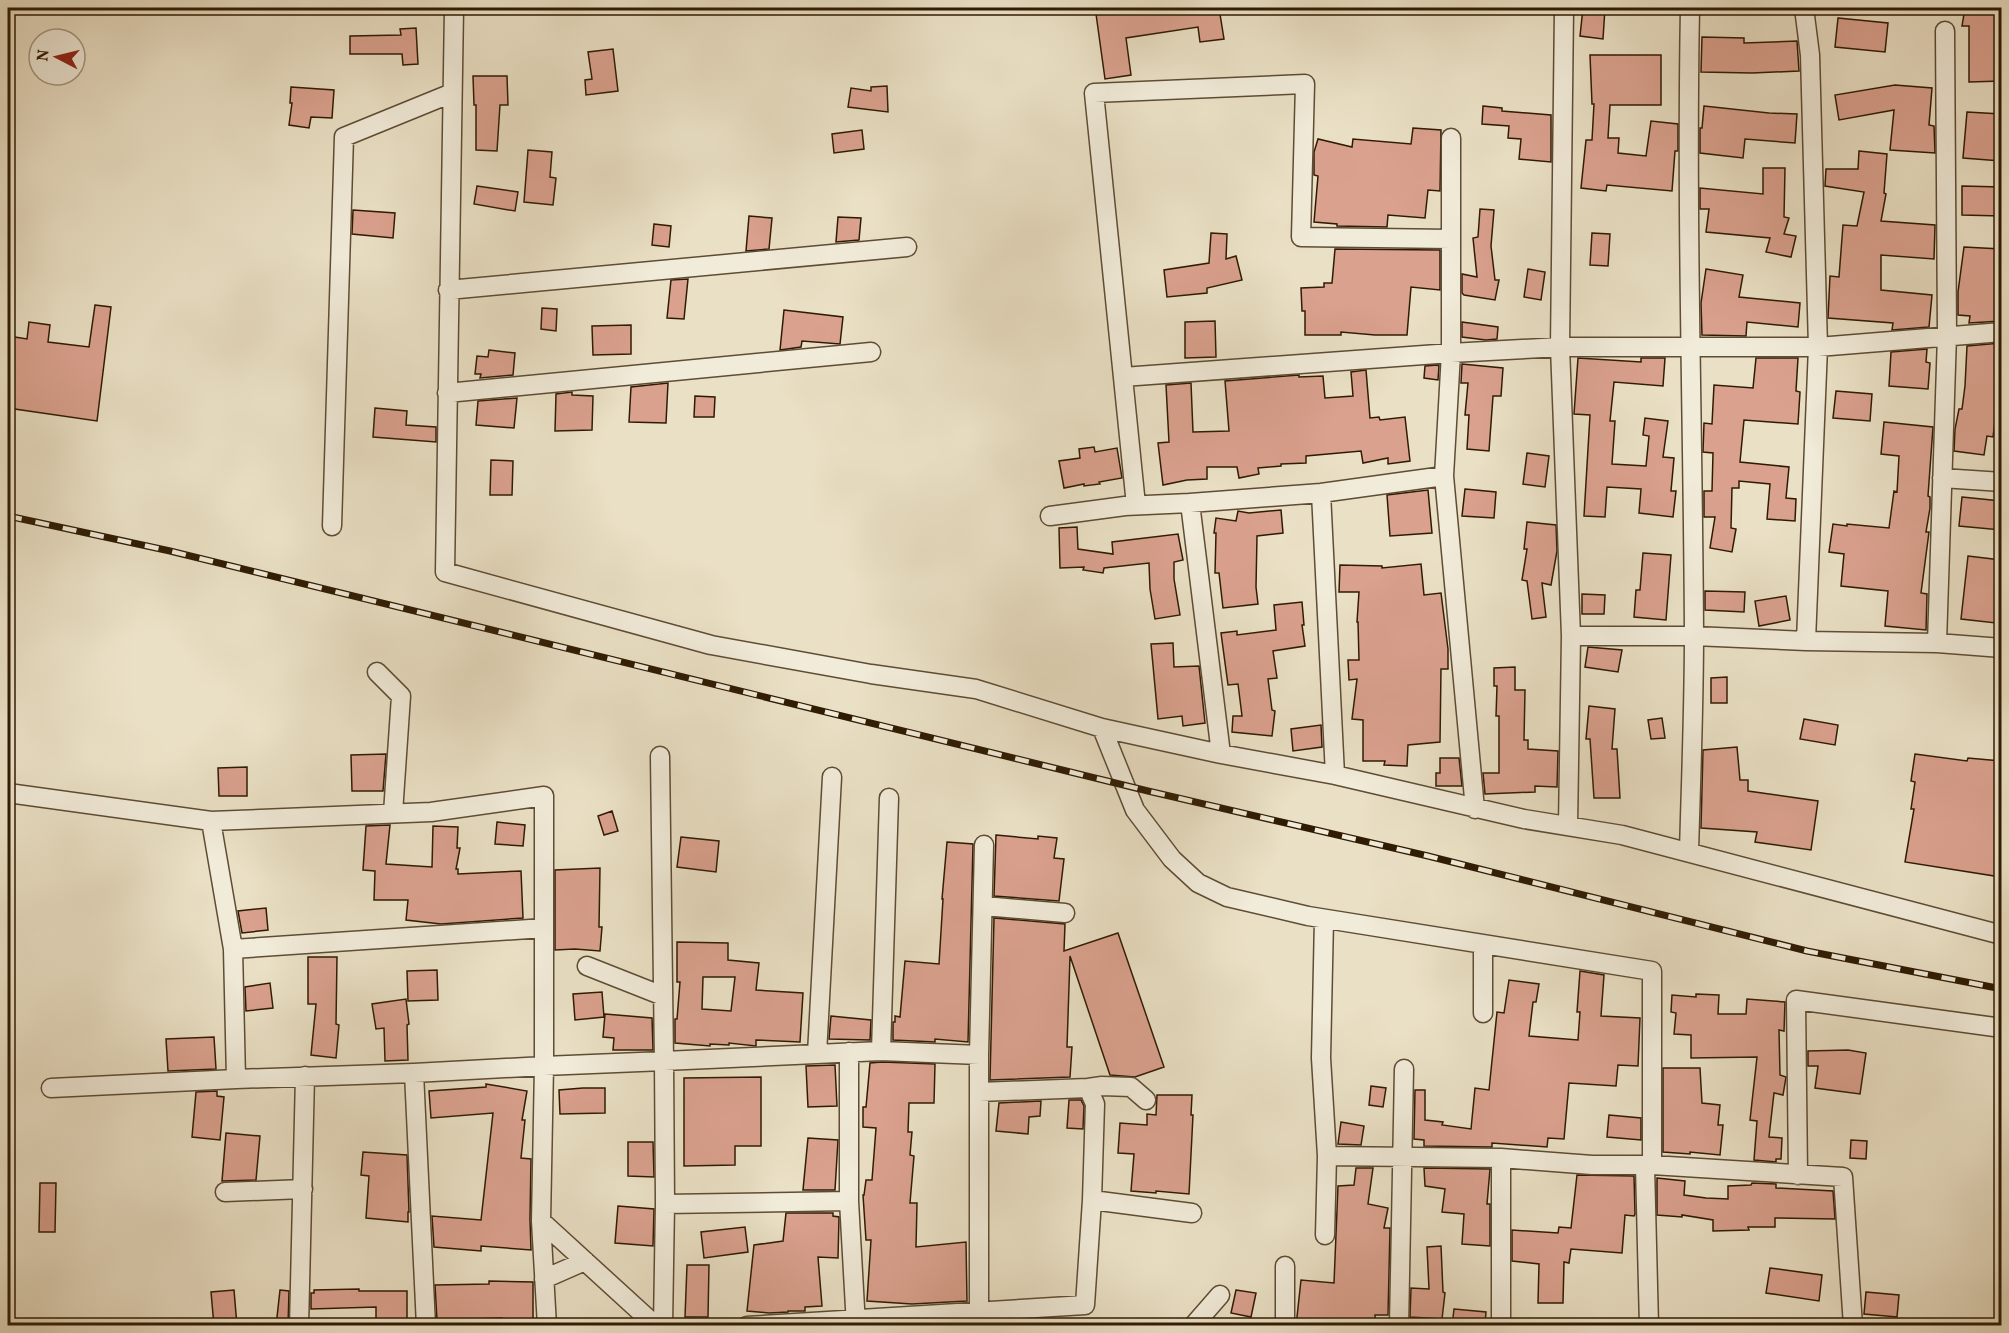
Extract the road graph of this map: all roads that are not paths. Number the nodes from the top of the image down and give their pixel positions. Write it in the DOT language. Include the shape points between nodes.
graph roads {
  1 [pos="454,8"];
  2 [pos="1564,8"];
  3 [pos="1690,8"];
  4 [pos="1804,8"];
  5 [pos="1945,31"];
  6 [pos="452,93"];
  7 [pos="1451,138"];
  8 [pos="1451,239"];
  9 [pos="907,247"];
  10 [pos="448,290"];
  11 [pos="2001,332"];
  12 [pos="1947,335"];
  13 [pos="1818,346"];
  14 [pos="1560,347"];
  15 [pos="1689,348"];
  16 [pos="871,352"];
  17 [pos="1451,353"];
  18 [pos="1123,377"];
  19 [pos="447,393"];
  20 [pos="1444,476"];
  21 [pos="1942,478"];
  22 [pos="2001,482"];
  23 [pos="1321,493"];
  24 [pos="1190,504"];
  25 [pos="1136,505"];
  26 [pos="1050,516"];
  27 [pos="332,526"];
  28 [pos="1571,636"];
  29 [pos="1694,636"];
  30 [pos="1806,641"];
  31 [pos="1937,643"];
  32 [pos="2001,648"];
  33 [pos="376,672"];
  34 [pos="1102,728"];
  35 [pos="1221,754"];
  36 [pos="660,756"];
  37 [pos="1335,775"];
  38 [pos="832,777"];
  39 [pos="8,793"];
  40 [pos="889,798"];
  41 [pos="1475,809"];
  42 [pos="393,813"];
  43 [pos="211,821"];
  44 [pos="1568,826"];
  45 [pos="984,845"];
  46 [pos="1689,852"];
  47 [pos="984,906"];
  48 [pos="1065,913"];
  49 [pos="1324,919"];
  50 [pos="544,928"];
  51 [pos="2001,935"];
  52 [pos="1483,944"];
  53 [pos="233,949"];
  54 [pos="587,966"];
  55 [pos="663,996"];
  56 [pos="1483,1013"];
  57 [pos="2001,1029"];
  58 [pos="849,1052"];
  59 [pos="881,1052"];
  60 [pos="817,1054"];
  61 [pos="979,1055"];
  62 [pos="664,1061"];
  63 [pos="544,1066"];
  64 [pos="1404,1069"];
  65 [pos="414,1073"];
  66 [pos="305,1076"];
  67 [pos="236,1079"];
  68 [pos="51,1088"];
  69 [pos="1088,1088"];
  70 [pos="979,1092"];
  71 [pos="1146,1100"];
  72 [pos="1327,1156"];
  73 [pos="1403,1156"];
  74 [pos="1501,1158"];
  75 [pos="1649,1166"];
  76 [pos="1798,1175"];
  77 [pos="303,1189"];
  78 [pos="225,1192"];
  79 [pos="1092,1200"];
  80 [pos="849,1201"];
  81 [pos="665,1204"];
  82 [pos="1192,1213"];
  83 [pos="541,1221"];
  84 [pos="1325,1235"];
  85 [pos="585,1261"];
  86 [pos="1285,1266"];
  87 [pos="544,1279"];
  88 [pos="1220,1295"];
  89 [pos="979,1318"];
  90 [pos="855,1322"];
  91 [pos="299,1326"];
  92 [pos="426,1326"];
  93 [pos="547,1326"];
  94 [pos="656,1326"];
  95 [pos="663,1326"];
  96 [pos="747,1326"];
  97 [pos="1193,1326"];
  98 [pos="1285,1326"];
  99 [pos="1399,1326"];
  100 [pos="1501,1326"];
  101 [pos="1649,1326"];
  102 [pos="1853,1326"];
  1 -- 6 [label="street"];
  2 -- 14 [label="street"];
  3 -- 15 [label="street"];
  4 -- 13 [label="street" via="1810,55"];
  5 -- 12 [label="street"];
  6 -- 10 [label="street"];
  6 -- 27 [label="street" via="344,137"];
  7 -- 8 [label="street"];
  8 -- 17 [label="street"];
  8 -- 18 [label="street" via="1301,237 1305,84 1094,93"];
  9 -- 10 [label="street"];
  10 -- 19 [label="street"];
  11 -- 12 [label="street"];
  12 -- 13 [label="street"];
  12 -- 21 [label="street"];
  13 -- 15 [label="street"];
  13 -- 30 [label="street"];
  14 -- 15 [label="street"];
  14 -- 17 [label="street"];
  14 -- 28 [label="street"];
  15 -- 29 [label="street"];
  16 -- 19 [label="street"];
  17 -- 18 [label="street"];
  17 -- 20 [label="street"];
  18 -- 25 [label="street"];
  19 -- 34 [label="street" via="445,572 711,645 975,689"];
  20 -- 23 [label="street"];
  20 -- 41 [label="street"];
  21 -- 22 [label="street"];
  21 -- 31 [label="street"];
  23 -- 24 [label="street"];
  23 -- 37 [label="street"];
  24 -- 25 [label="street"];
  24 -- 35 [label="street"];
  25 -- 26 [label="street"];
  28 -- 29 [label="street"];
  28 -- 44 [label="street"];
  29 -- 30 [label="street"];
  29 -- 46 [label="street"];
  30 -- 31 [label="street"];
  31 -- 32 [label="street"];
  33 -- 42 [label="street" via="402,696"];
  34 -- 35 [label="street"];
  34 -- 49 [label="street" via="1135,810 1172,859 1198,883 1227,897"];
  35 -- 37 [label="street"];
  36 -- 55 [label="street"];
  37 -- 41 [label="street"];
  38 -- 60 [label="street"];
  39 -- 43 [label="street"];
  40 -- 59 [label="street"];
  41 -- 44 [label="street"];
  42 -- 43 [label="street"];
  42 -- 50 [label="street" via="430,812 544,796"];
  43 -- 53 [label="street"];
  44 -- 46 [label="street"];
  45 -- 47 [label="street"];
  46 -- 51 [label="street"];
  47 -- 48 [label="street"];
  47 -- 61 [label="street"];
  49 -- 52 [label="street"];
  49 -- 72 [label="street" via="1321,1058"];
  50 -- 53 [label="street"];
  50 -- 63 [label="street"];
  52 -- 56 [label="street"];
  52 -- 75 [label="street" via="1652,971"];
  53 -- 67 [label="street"];
  54 -- 55 [label="street"];
  55 -- 62 [label="street"];
  57 -- 76 [label="street" via="1796,1000"];
  58 -- 59 [label="street"];
  58 -- 60 [label="street"];
  58 -- 80 [label="street"];
  59 -- 61 [label="street"];
  60 -- 62 [label="street"];
  61 -- 70 [label="street"];
  62 -- 63 [label="street"];
  62 -- 81 [label="street"];
  63 -- 65 [label="street"];
  63 -- 83 [label="street"];
  64 -- 73 [label="street"];
  65 -- 66 [label="street"];
  65 -- 92 [label="street"];
  66 -- 67 [label="street"];
  66 -- 77 [label="street"];
  67 -- 68 [label="street"];
  69 -- 70 [label="street"];
  69 -- 71 [label="street" via="1131,1087"];
  69 -- 79 [label="street" via="1095,1104"];
  70 -- 89 [label="street"];
  72 -- 73 [label="street"];
  72 -- 84 [label="street"];
  73 -- 74 [label="street"];
  73 -- 99 [label="street"];
  74 -- 75 [label="street"];
  74 -- 100 [label="street"];
  75 -- 76 [label="street"];
  75 -- 101 [label="street"];
  76 -- 102 [label="street" via="1844,1177"];
  77 -- 78 [label="street"];
  77 -- 91 [label="street"];
  79 -- 82 [label="street"];
  79 -- 89 [label="street" via="1085,1305"];
  80 -- 81 [label="street"];
  80 -- 90 [label="street"];
  81 -- 95 [label="street"];
  83 -- 85 [label="street"];
  83 -- 87 [label="street"];
  85 -- 87 [label="street"];
  85 -- 94 [label="street"];
  86 -- 98 [label="street"];
  87 -- 93 [label="street"];
  88 -- 97 [label="street"];
  89 -- 90 [label="street"];
  90 -- 96 [label="street"];
}
